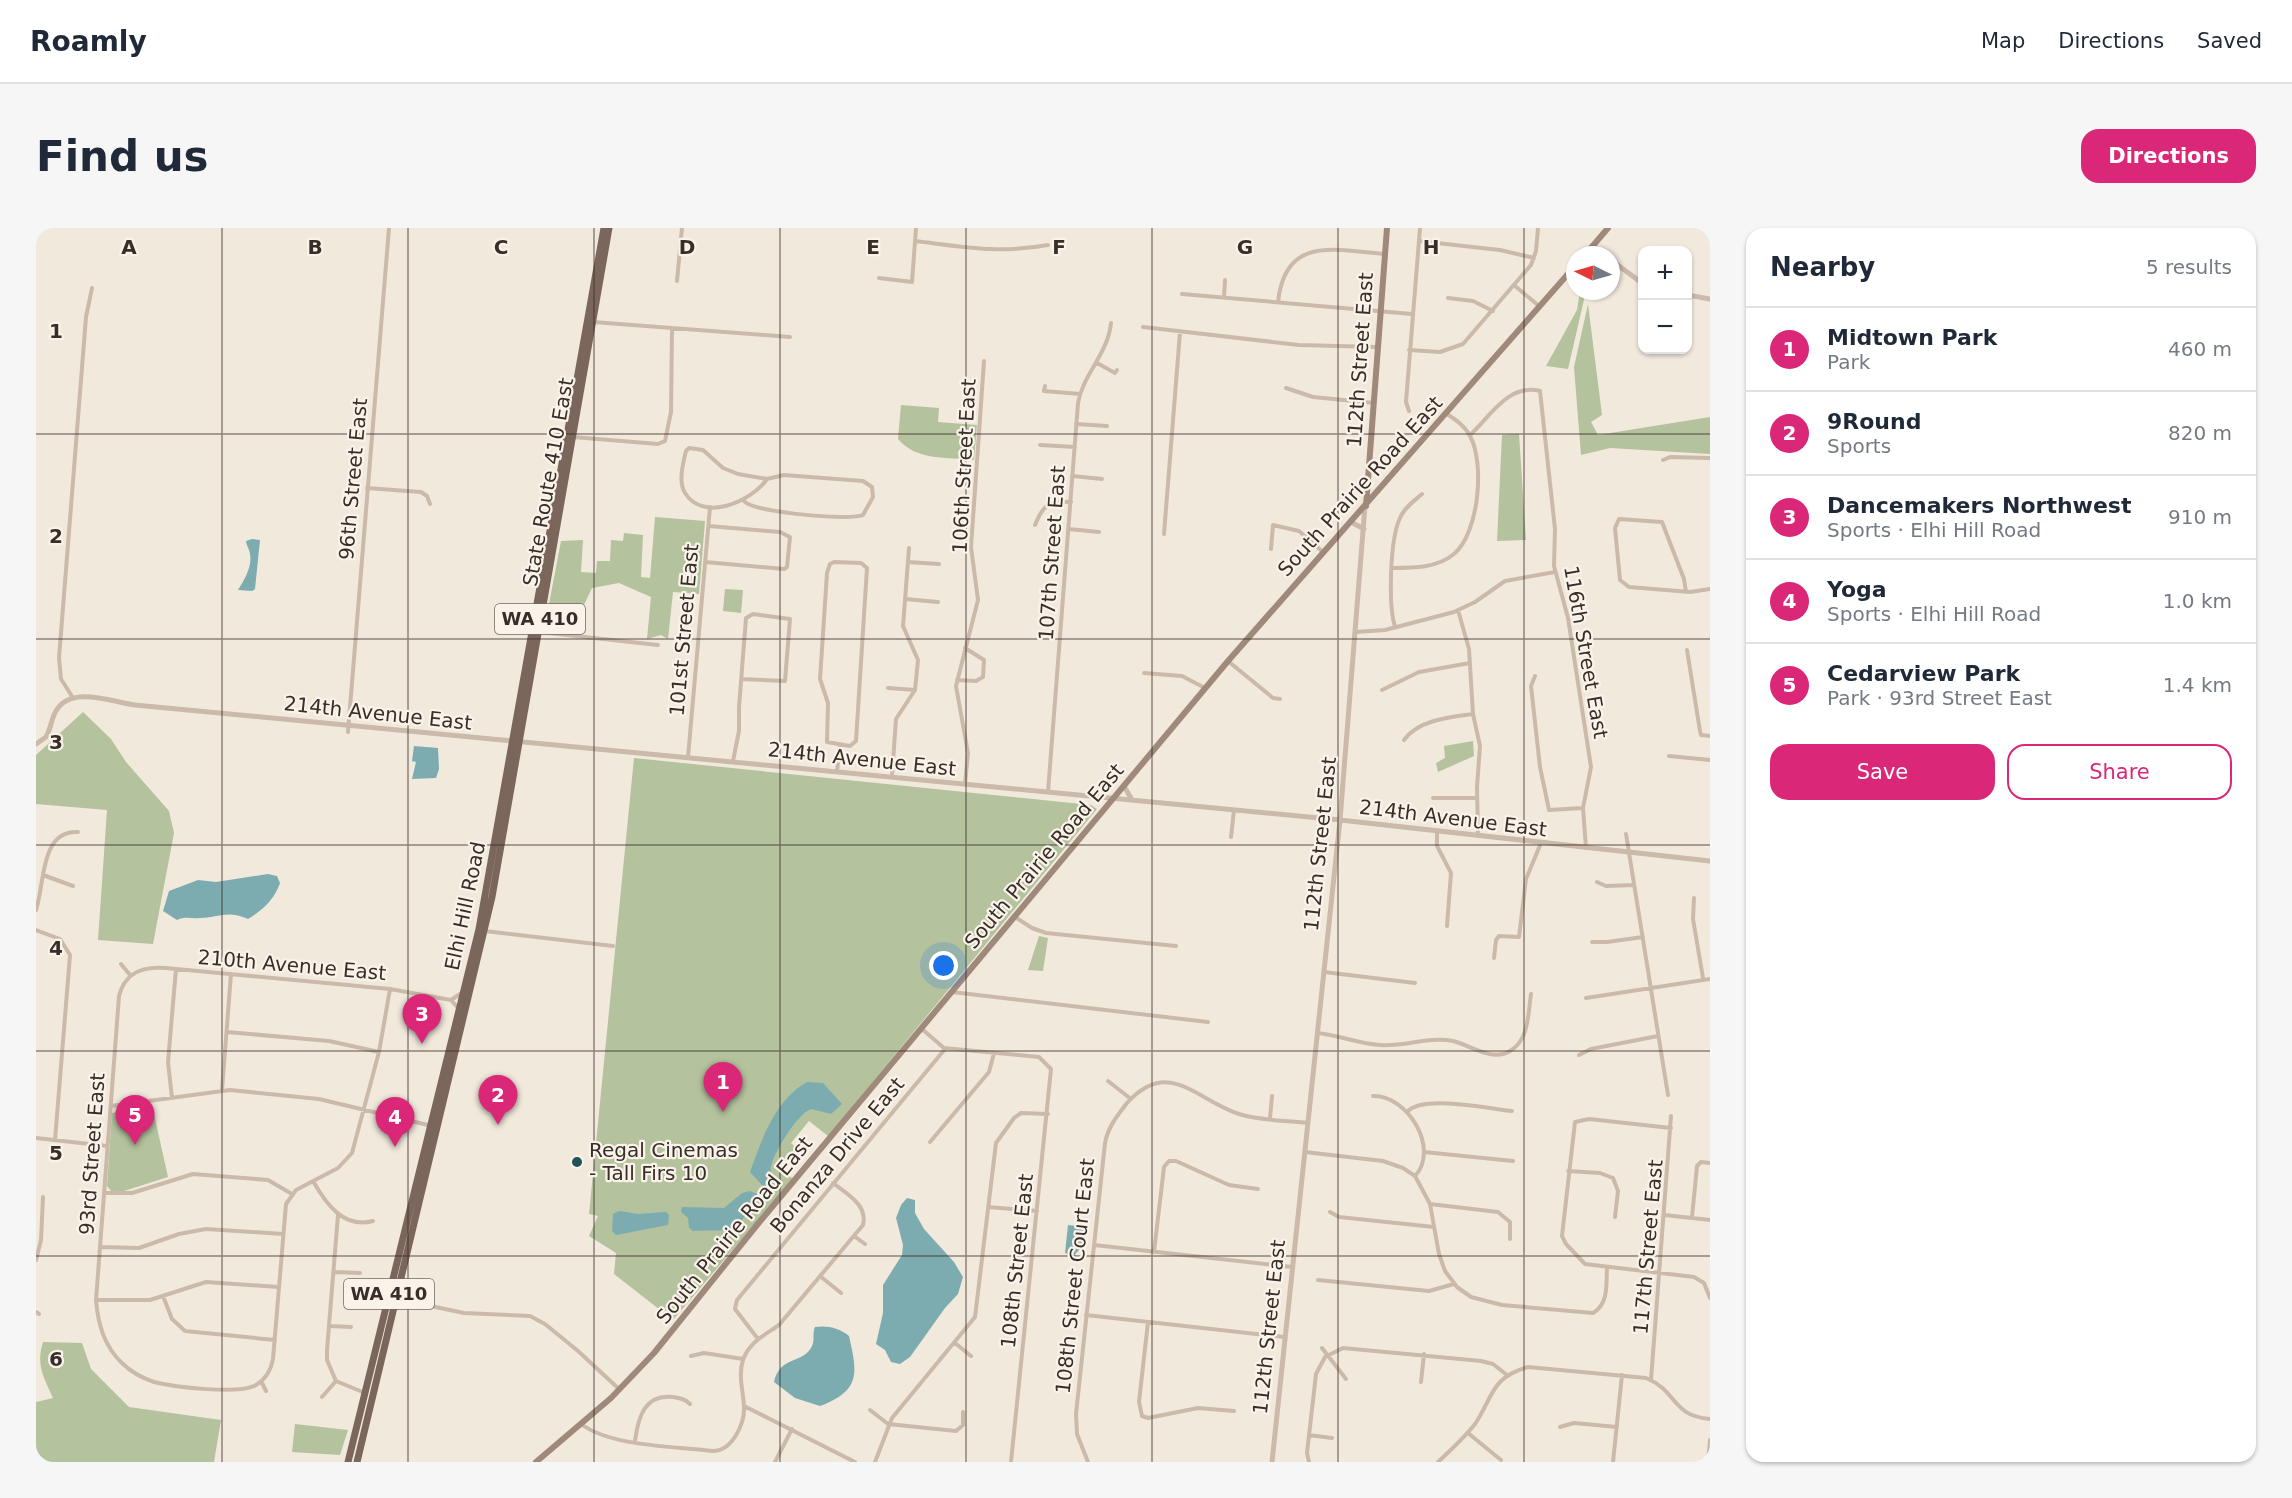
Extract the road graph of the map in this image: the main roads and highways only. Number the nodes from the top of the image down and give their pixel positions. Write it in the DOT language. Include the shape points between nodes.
graph roads {
  1 [pos="604,228"];
  2 [pos="609,228"];
  3 [pos="1387,228"];
  4 [pos="1608,228"];
  5 [pos="1593,246"];
  6 [pos="1566,277"];
  7 [pos="569,436"];
  8 [pos="1367,487"];
  9 [pos="1379,492"];
  10 [pos="1365,506"];
  11 [pos="515,741"];
  12 [pos="434,1126"];
  13 [pos="393,1298"];
  14 [pos="348,1462"];
  15 [pos="357,1462"];
  16 [pos="536,1462"];
  1 -- 7 [label="main road, State Route 410 East / WA 410"];
  2 -- 7 [label="main road, State Route 410 East / WA 410"];
  3 -- 8 [label="main road, 112th Street East"];
  4 -- 5 [label="main road"];
  6 -- 9 [label="main road, South Prairie Road East"];
  7 -- 11 [label="main road, State Route 410 East / WA 410"];
  7 -- 11 [label="main road, State Route 410 East / WA 410" via="538,632"];
  8 -- 9 [label="main road"];
  8 -- 10 [label="main road, 112th Street East"];
  9 -- 10 [label="main road, South Prairie Road East"];
  10 -- 16 [label="main road, South Prairie Road East" via="1205,688 654,1353 620,1389"];
  11 -- 12 [label="main road, Elhi Hill Road / WA 410" via="480,922"];
  11 -- 12 [label="main road, Elhi Hill Road / WA 410" via="485,932"];
  12 -- 13 [label="main road, Elhi Hill Road / WA 410"];
  13 -- 14 [label="main road, Elhi Hill Road / WA 410"];
  13 -- 15 [label="main road, Elhi Hill Road / WA 410"];
}
